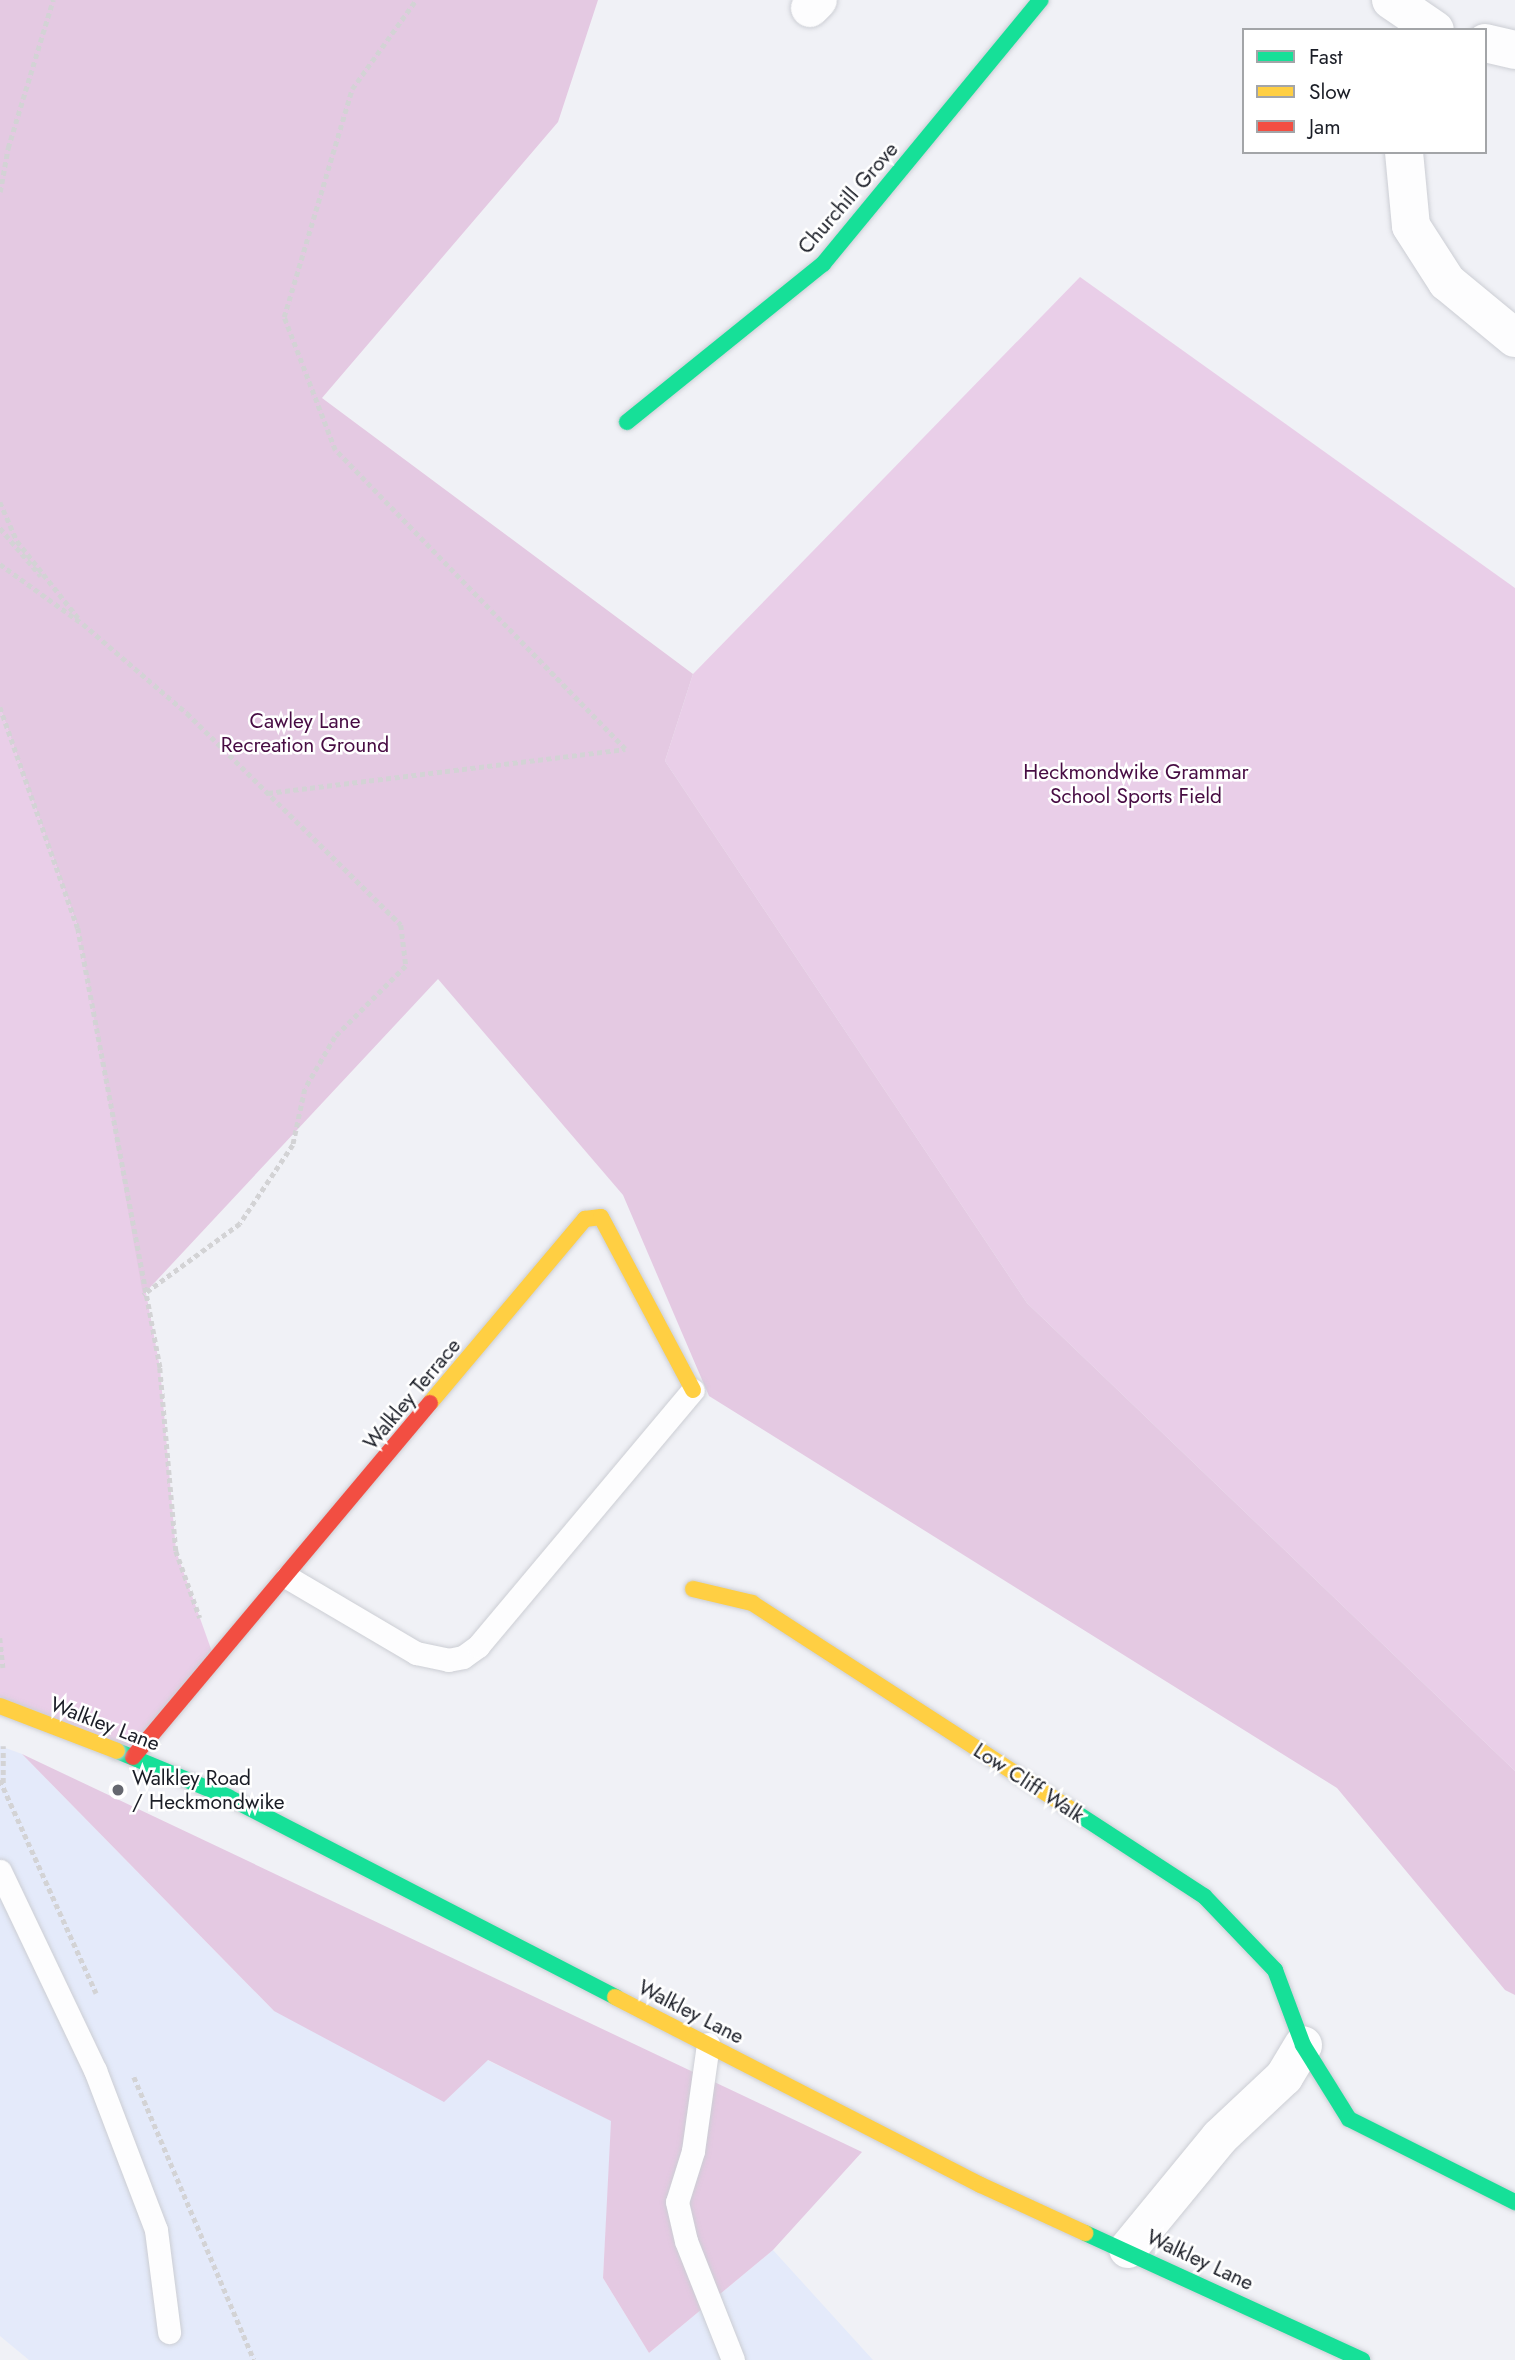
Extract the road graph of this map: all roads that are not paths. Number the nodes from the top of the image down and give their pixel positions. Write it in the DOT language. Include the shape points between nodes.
graph roads {
  1 [pos="1041,0"];
  2 [pos="1391,0"];
  3 [pos="1432,28"];
  4 [pos="1487,43"];
  5 [pos="1515,50"];
  6 [pos="1404,154"];
  7 [pos="1515,338"];
  8 [pos="627,422"];
  9 [pos="693,1390"];
  10 [pos="287,1577"];
  11 [pos="693,1589"];
  12 [pos="0,1706"];
  13 [pos="125,1754"];
  14 [pos="0,1871"];
  15 [pos="708,2044"];
  16 [pos="1303,2045"];
  17 [pos="1515,2202"];
  18 [pos="1128,2249"];
  19 [pos="169,2332"];
  20 [pos="733,2360"];
  21 [pos="1362,2360"];
  1 -- 8 [label="street, Churchill Grove" via="823,264"];
  2 -- 3 [label="street"];
  4 -- 5 [label="street"];
  6 -- 7 [label="street" via="1411,226 1447,282"];
  9 -- 10 [label="lane" via="478,1646 463,1657 448,1660 416,1653"];
  9 -- 10 [label="street, Walkley Terrace" via="612,1231 601,1217 585,1219"];
  10 -- 13 [label="street, Walkley Terrace" via="216,1663"];
  11 -- 16 [label="street, Low Cliff Walk" via="752,1603 1204,1896 1275,1970"];
  12 -- 13 [label="street, Walkley Lane, bridge"];
  13 -- 15 [label="street, Walkley Lane" via="228,1797"];
  14 -- 19 [label="lane" via="95,2070 156,2230"];
  15 -- 18 [label="street, Walkley Lane" via="981,2185"];
  15 -- 20 [label="lane" via="693,2151 677,2202 686,2241"];
  16 -- 17 [label="street, Low Cliff Walk" via="1349,2119"];
  16 -- 18 [label="street" via="1284,2077 1220,2137"];
  18 -- 21 [label="street, Walkley Lane"];
}
